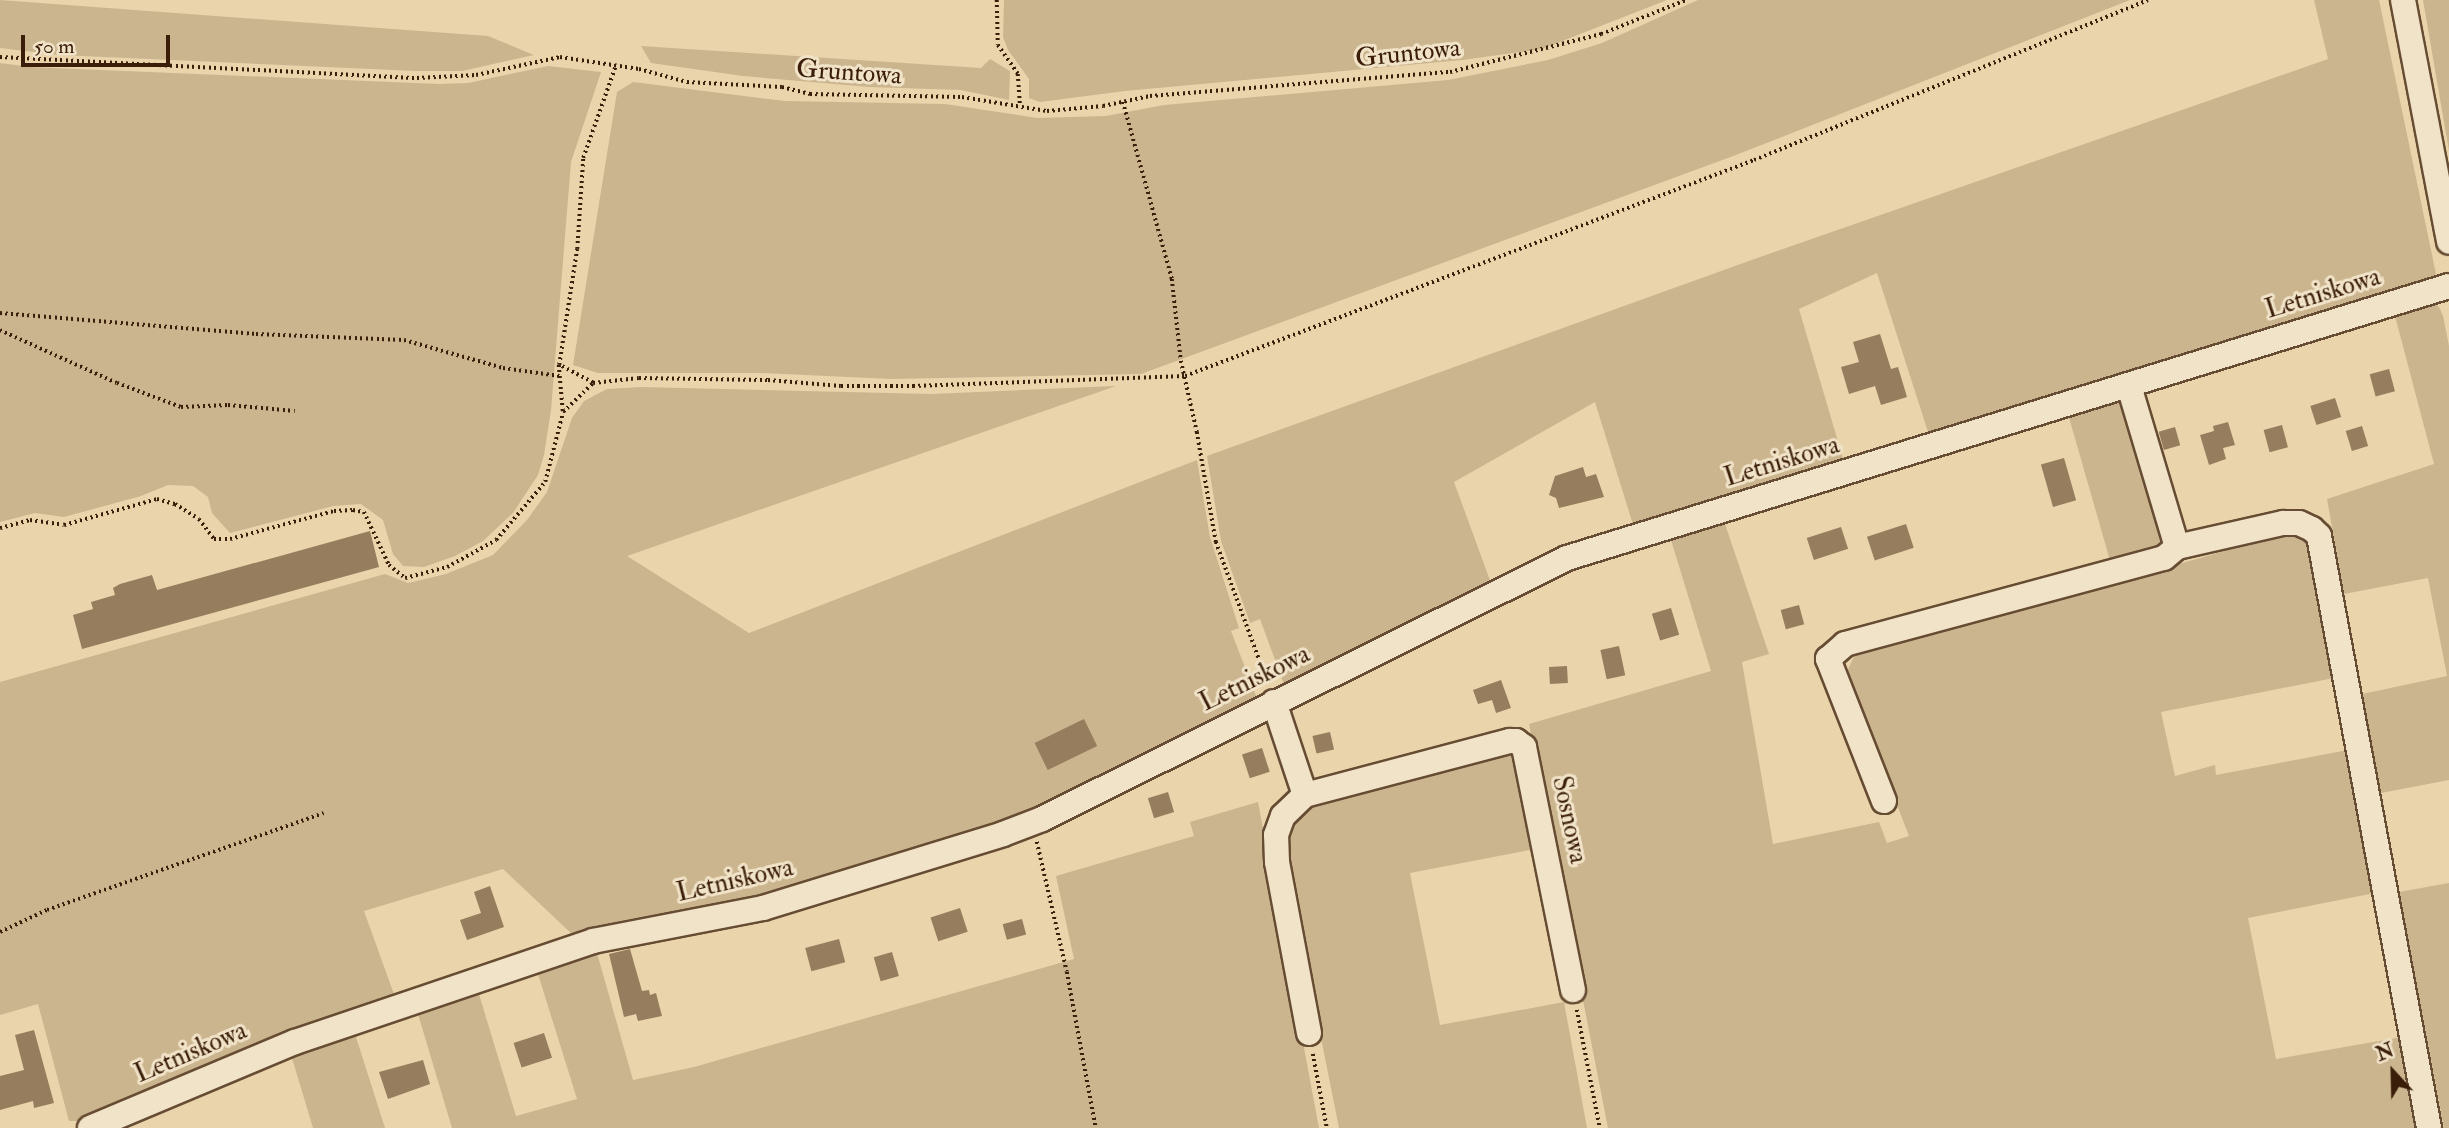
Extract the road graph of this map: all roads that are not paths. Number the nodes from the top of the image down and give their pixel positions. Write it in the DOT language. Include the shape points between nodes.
graph roads {
  1 [pos="2403,0"];
  2 [pos="2449,242"];
  3 [pos="2449,286"];
  4 [pos="2129,386"];
  5 [pos="2177,547"];
  6 [pos="1274,702"];
  7 [pos="1305,795"];
  8 [pos="1884,801"];
  9 [pos="1573,990"];
  10 [pos="1309,1032"];
  11 [pos="90,1128"];
  12 [pos="2430,1128"];
  1 -- 2 [label="street"];
  3 -- 4 [label="street, Letniskowa"];
  4 -- 5 [label="street"];
  4 -- 6 [label="street, Letniskowa" via="1567,558"];
  5 -- 8 [label="street" via="2164,558 1854,639 1828,659"];
  5 -- 12 [label="street" via="2283,523 2299,523 2319,536"];
  6 -- 7 [label="street"];
  6 -- 11 [label="street, Letniskowa" via="1003,834 763,908 593,941 295,1042"];
  7 -- 9 [label="street, Sosnowa" via="1510,741 1520,743"];
  7 -- 10 [label="street" via="1283,816 1276,835"];
}
